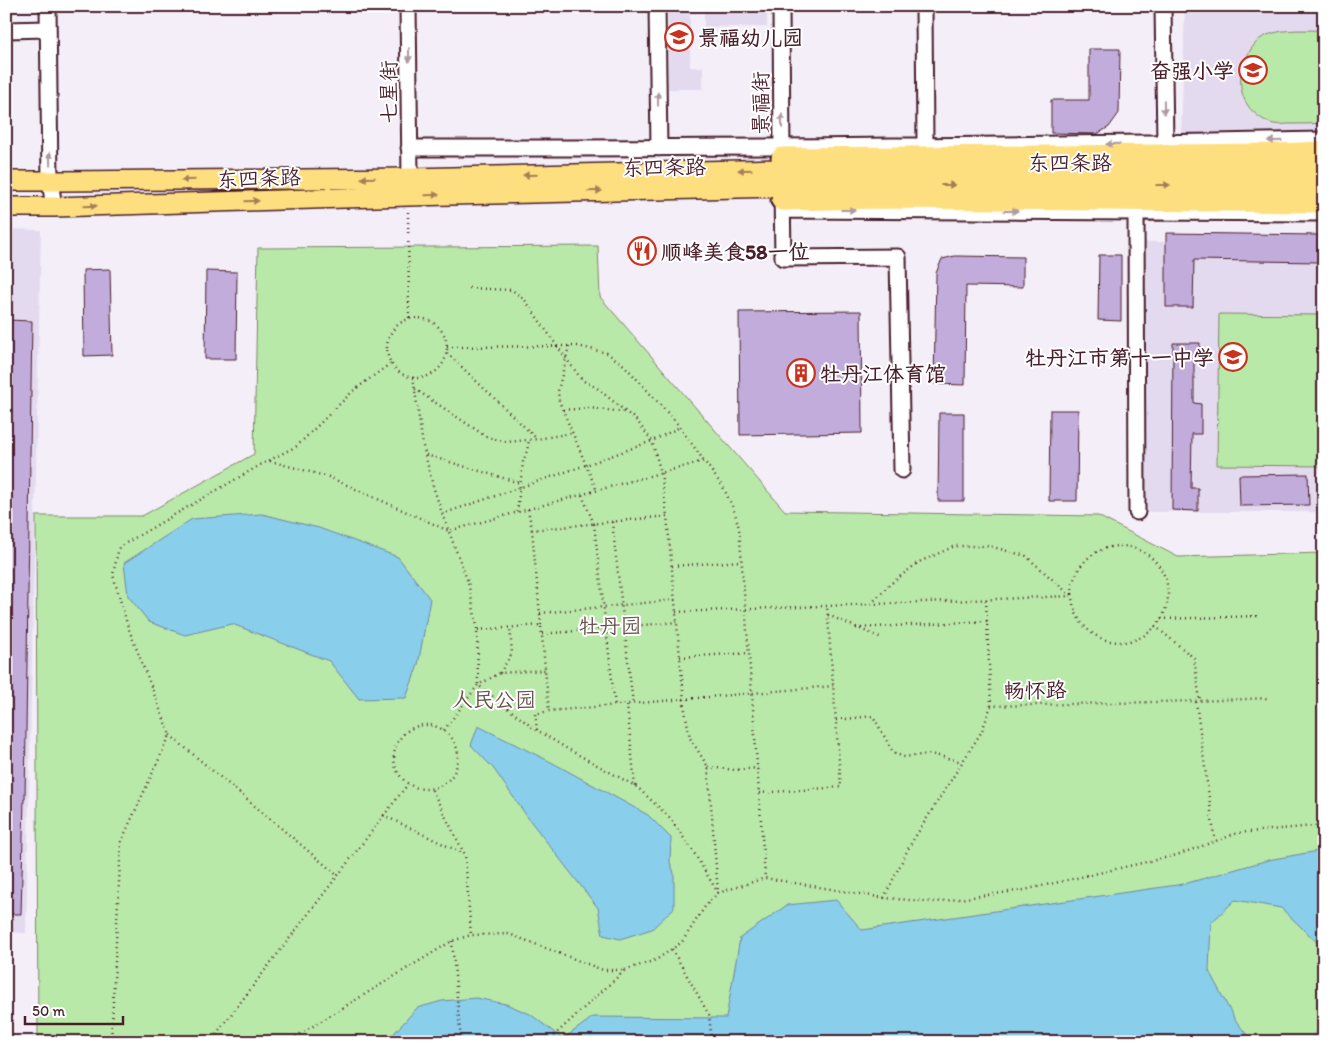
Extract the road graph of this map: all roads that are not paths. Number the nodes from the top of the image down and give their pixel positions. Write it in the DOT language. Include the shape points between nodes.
graph roads {
  1 [pos="48,6"];
  2 [pos="408,6"];
  3 [pos="657,6"];
  4 [pos="781,6"];
  5 [pos="924,6"];
  6 [pos="1163,6"];
  7 [pos="48,29"];
  8 [pos="6,30"];
  9 [pos="1324,140"];
  10 [pos="1165,143"];
  11 [pos="925,146"];
  12 [pos="409,148"];
  13 [pos="659,148"];
  14 [pos="1324,152"];
  15 [pos="1324,167"];
  16 [pos="882,177"];
  17 [pos="782,179"];
  18 [pos="6,181"];
  19 [pos="50,181"];
  20 [pos="1324,184"];
  21 [pos="409,187"];
  22 [pos="1324,202"];
  23 [pos="54,207"];
  24 [pos="6,208"];
  25 [pos="1136,212"];
  26 [pos="1324,213"];
  27 [pos="902,470"];
  28 [pos="1137,512"];
  1 -- 7 [label="street"];
  2 -- 12 [label="street, 七星街, one-way"];
  13 -- 3 [label="street, one-way"];
  17 -- 4 [label="street, 景福街, one-way"];
  5 -- 11 [label="street"];
  6 -- 10 [label="street, one-way"];
  7 -- 8 [label="street"];
  19 -- 7 [label="street, one-way"];
  9 -- 10 [label="street, one-way"];
  10 -- 11 [label="street, one-way"];
  11 -- 17 [label="street"];
  12 -- 13 [label="street"];
  12 -- 21 [label="street, 七星街"];
  13 -- 17 [label="street"];
  14 -- 16 [label="highway"];
  15 -- 16 [label="main road"];
  16 -- 17 [label="highway"];
  16 -- 17 [label="highway"];
  16 -- 20 [label="main road, 东四条路, one-way"];
  16 -- 22 [label="highway"];
  17 -- 21 [label="main road"];
  17 -- 25 [label="street, one-way"];
  17 -- 27 [label="street, 景福街" via="782,258 898,256"];
  18 -- 19 [label="main road"];
  21 -- 19 [label="main road, one-way"];
  19 -- 23 [label="street"];
  23 -- 21 [label="main road, 东四条路, one-way"];
  23 -- 24 [label="main road, 东四条路"];
  25 -- 26 [label="street"];
  25 -- 28 [label="street"];
}
